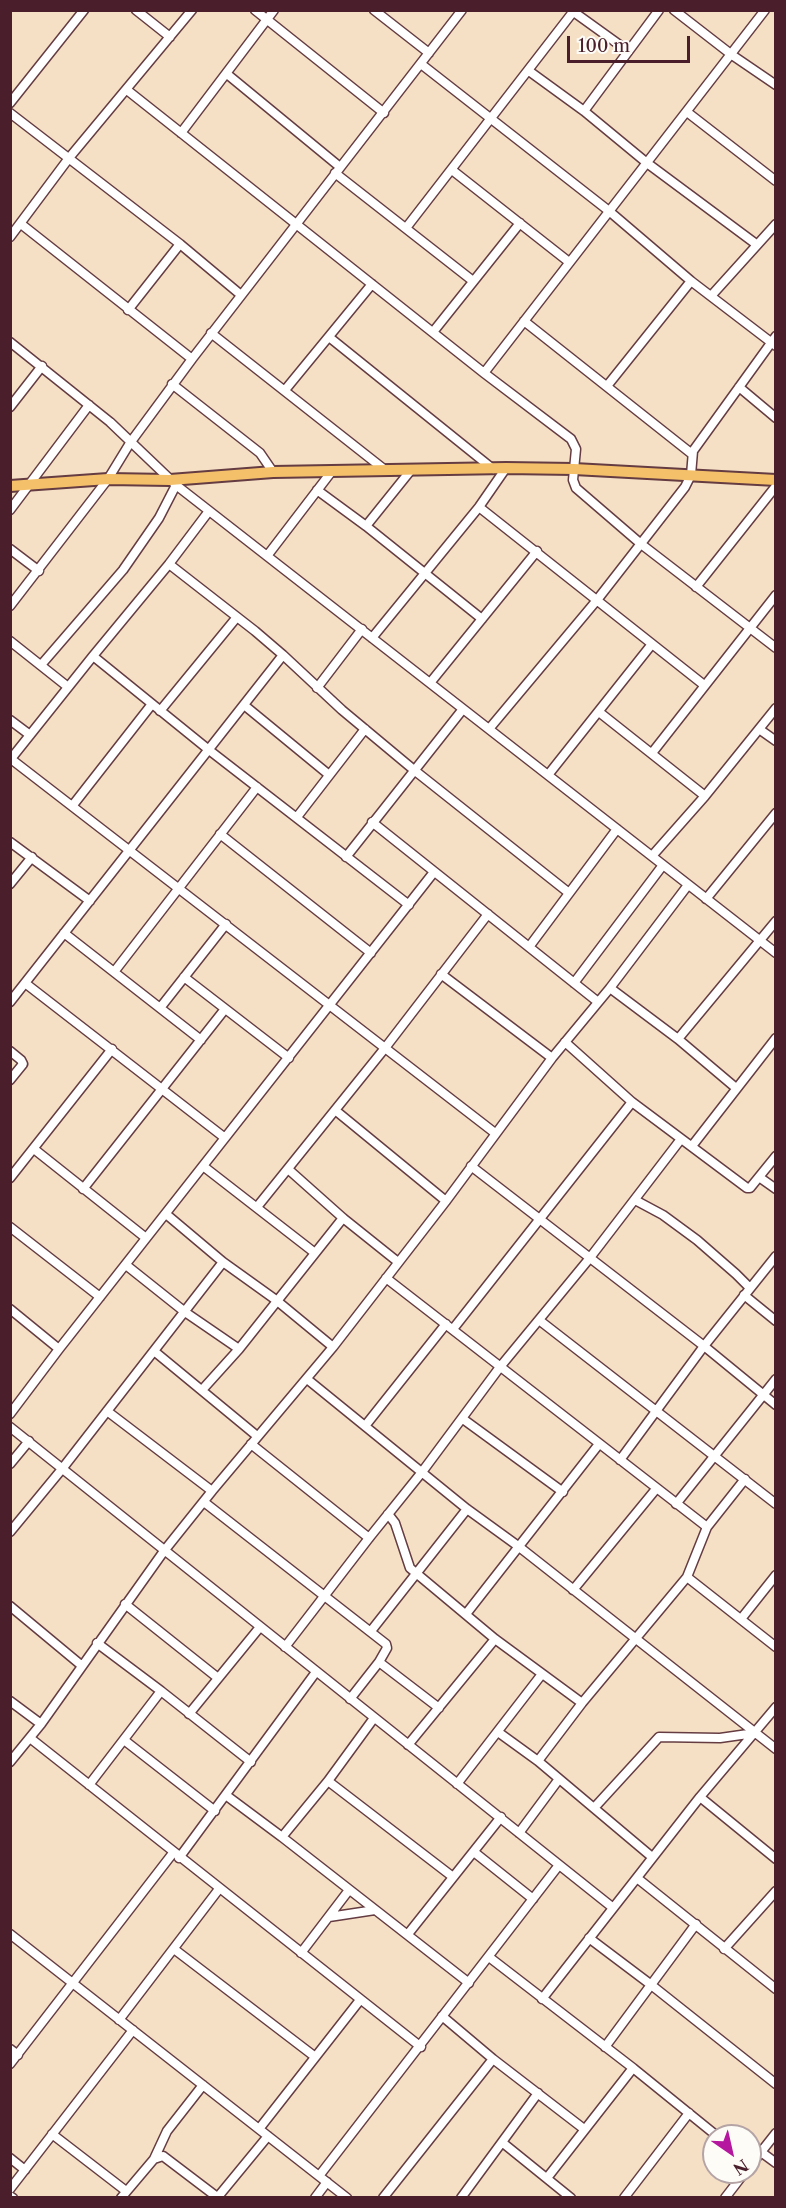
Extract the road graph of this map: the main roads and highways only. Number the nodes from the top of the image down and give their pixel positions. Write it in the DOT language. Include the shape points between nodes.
graph roads {
  1 [pos="776,480"];
  2 [pos="10,486"];
  1 -- 2 [label="main road" via="493,468 273,472 173,482 108,479"];
}
